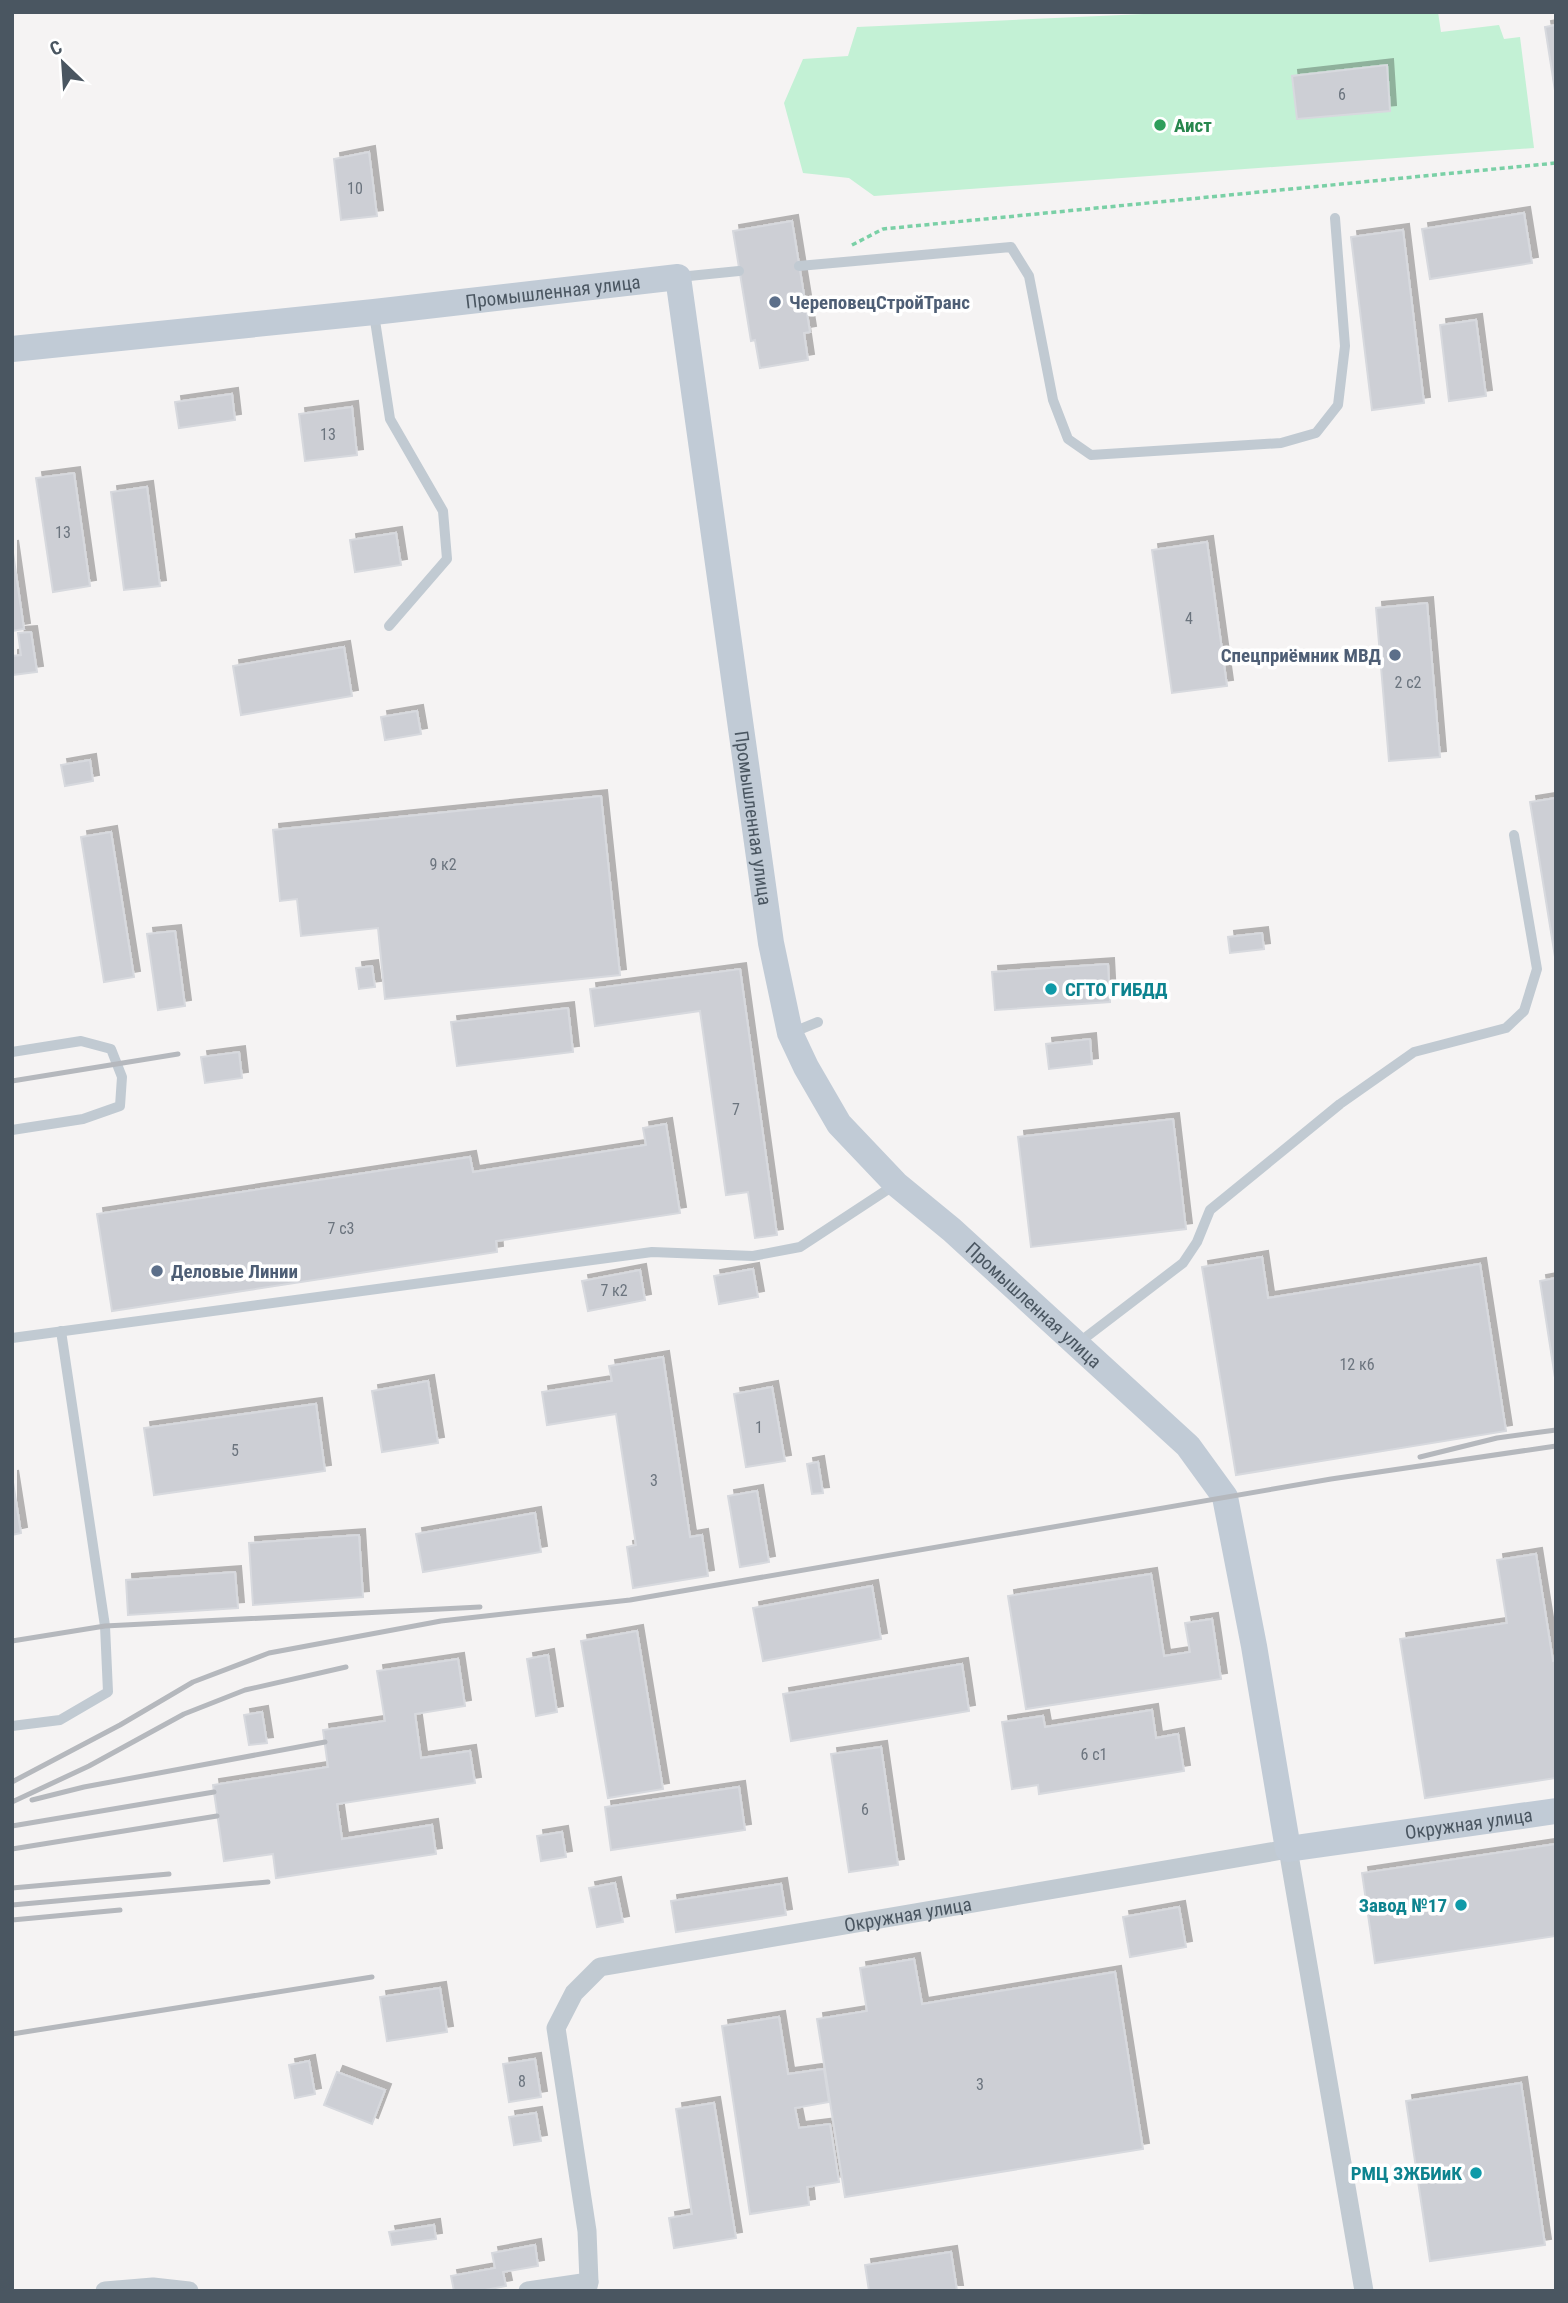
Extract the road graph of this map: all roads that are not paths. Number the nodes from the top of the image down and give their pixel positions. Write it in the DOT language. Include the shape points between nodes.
graph roads {
  1 [pos="1335,218"];
  2 [pos="799,265"];
  3 [pos="739,271"];
  4 [pos="678,277"];
  5 [pos="374,312"];
  6 [pos="12,349"];
  7 [pos="388,626"];
  8 [pos="1514,835"];
  9 [pos="818,1022"];
  10 [pos="790,1033"];
  11 [pos="12,1052"];
  12 [pos="12,1130"];
  13 [pos="896,1184"];
  14 [pos="61,1331"];
  15 [pos="12,1338"];
  16 [pos="1076,1344"];
  17 [pos="12,1726"];
  18 [pos="1556,1811"];
  19 [pos="1288,1849"];
  20 [pos="588,2286"];
  21 [pos="105,2291"];
  22 [pos="189,2291"];
  23 [pos="528,2291"];
  24 [pos="1364,2291"];
  1 -- 2 [label="lane" via="1345,346 1338,405 1316,433 1281,443 1091,455 1068,439 1053,400 1029,276 1011,247"];
  3 -- 4 [label="lane"];
  4 -- 5 [label="street, Промышленная улица"];
  4 -- 10 [label="street, Промышленная улица" via="771,943"];
  5 -- 6 [label="street, Промышленная улица"];
  5 -- 7 [label="lane" via="390,419 443,511 447,559"];
  8 -- 16 [label="lane" via="1537,970 1524,1011 1506,1028 1414,1052 1340,1104 1210,1210 1183,1262"];
  9 -- 10 [label="lane"];
  10 -- 13 [label="street, Промышленная улица" via="839,1124"];
  11 -- 12 [label="lane" via="81,1041 111,1049 122,1077 120,1106 83,1119"];
  13 -- 14 [label="lane" via="800,1247 753,1256 652,1252"];
  13 -- 16 [label="street, Промышленная улица"];
  14 -- 15 [label="lane"];
  14 -- 17 [label="lane" via="105,1626 108,1692 60,1720"];
  16 -- 19 [label="street, Промышленная улица" via="1188,1446 1225,1497"];
  18 -- 19 [label="street, Окружная улица"];
  19 -- 20 [label="street, Окружная улица" via="600,1967 574,1993 556,2028 587,2231"];
  19 -- 24 [label="street"];
  20 -- 23 [label="street"];
  21 -- 22 [label="street" via="153,2287"];
}
